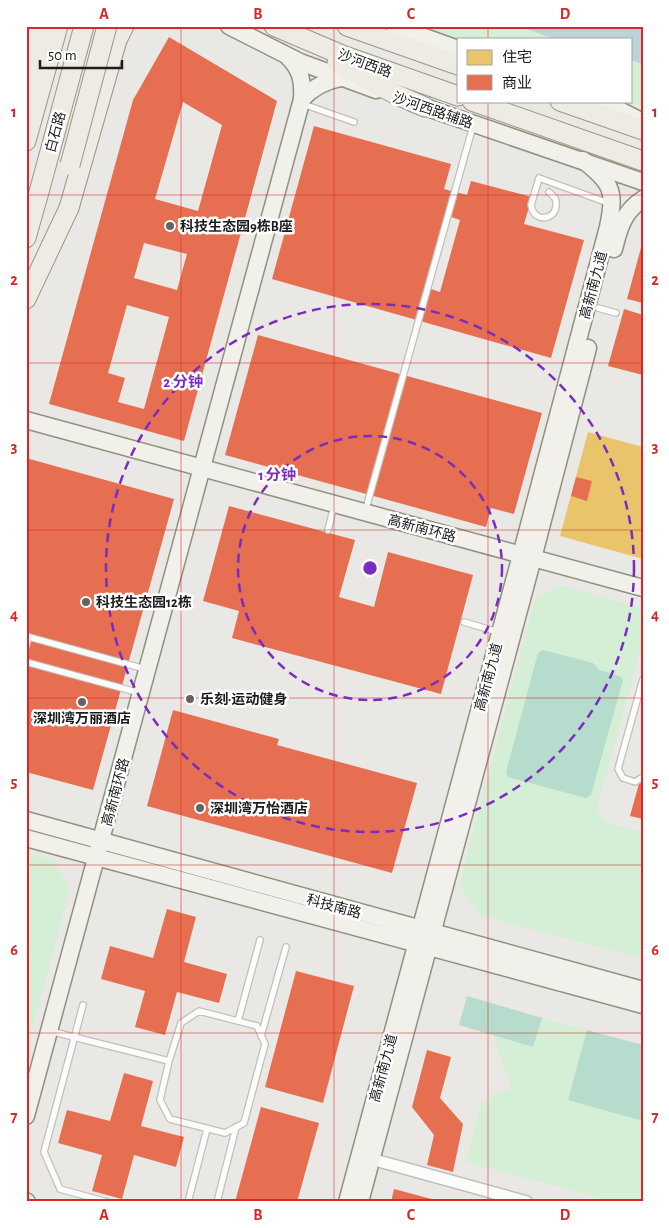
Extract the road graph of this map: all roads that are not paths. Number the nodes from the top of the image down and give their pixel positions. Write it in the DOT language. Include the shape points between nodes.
graph roads {
  1 [pos="40,26"];
  2 [pos="58,26"];
  3 [pos="84,26"];
  4 [pos="229,26"];
  5 [pos="274,26"];
  6 [pos="347,26"];
  7 [pos="394,26"];
  8 [pos="117,30"];
  9 [pos="457,49"];
  10 [pos="288,56"];
  11 [pos="457,66"];
  12 [pos="340,78"];
  13 [pos="26,85"];
  14 [pos="457,96"];
  15 [pos="302,101"];
  16 [pos="475,102"];
  17 [pos="563,102"];
  18 [pos="604,102"];
  19 [pos="425,107"];
  20 [pos="354,122"];
  21 [pos="643,122"];
  22 [pos="474,124"];
  23 [pos="643,130"];
  24 [pos="26,141"];
  25 [pos="583,160"];
  26 [pos="643,161"];
  27 [pos="643,182"];
  28 [pos="549,192"];
  29 [pos="643,199"];
  30 [pos="612,205"];
  31 [pos="26,238"];
  32 [pos="42,266"];
  33 [pos="26,299"];
  34 [pos="598,308"];
  35 [pos="616,313"];
  36 [pos="26,420"];
  37 [pos="202,468"];
  38 [pos="335,504"];
  39 [pos="365,512"];
  40 [pos="328,530"];
  41 [pos="527,557"];
  42 [pos="643,588"];
  43 [pos="464,622"];
  44 [pos="500,632"];
  45 [pos="26,646"];
  46 [pos="26,662"];
  47 [pos="148,670"];
  48 [pos="643,679"];
  49 [pos="141,694"];
  50 [pos="643,777"];
  51 [pos="26,820"];
  52 [pos="26,838"];
  53 [pos="99,849"];
  54 [pos="424,938"];
  55 [pos="260,940"];
  56 [pos="286,946"];
  57 [pos="643,990"];
  58 [pos="83,1005"];
  59 [pos="643,1005"];
  60 [pos="238,1022"];
  61 [pos="50,1031"];
  62 [pos="262,1036"];
  63 [pos="75,1037"];
  64 [pos="170,1061"];
  65 [pos="26,1116"];
  66 [pos="236,1127"];
  67 [pos="207,1129"];
  68 [pos="365,1157"];
  69 [pos="107,1202"];
  70 [pos="188,1202"];
  71 [pos="217,1202"];
  72 [pos="346,1202"];
  73 [pos="360,1202"];
  74 [pos="527,1202"];
  1 -- 13 [label="main road"];
  2 -- 24 [label="main road, 白石路"];
  3 -- 31 [label="main road, 白石路, bridge"];
  4 -- 10 [label="street, 沙河西路辅路"];
  5 -- 14 [label="main road, 沙河西路" via="334,52"];
  5 -- 19 [label="main road" via="373,83"];
  6 -- 11 [label="main road, 沙河西路"];
  7 -- 9 [label="street"];
  8 -- 32 [label="main road, bridge" via="70,165"];
  8 -- 32 [label="main road" via="69,208"];
  10 -- 12 [label="street, 沙河西路辅路"];
  10 -- 15 [label="street" via="296,64 302,79"];
  12 -- 15 [label="street" via="313,88"];
  12 -- 19 [label="street, 沙河西路辅路"];
  15 -- 20 [label="lane"];
  15 -- 37 [label="street"];
  16 -- 26 [label="main road"];
  17 -- 23 [label="main road"];
  18 -- 21 [label="street"];
  19 -- 22 [label="street, 沙河西路辅路"];
  22 -- 25 [label="street, 沙河西路辅路"];
  22 -- 39 [label="lane"];
  25 -- 27 [label="street, 沙河西路辅路"];
  25 -- 30 [label="street, 高新南九道" via="606,180"];
  28 -- 30 [label="lane" via="555,198 556,210 546,218 537,216 531,205 539,178"];
  29 -- 34 [label="street, 高新南九道" via="622,221"];
  30 -- 41 [label="street, 高新南九道"];
  32 -- 33 [label="main road"];
  34 -- 35 [label="lane"];
  34 -- 41 [label="street, 高新南九道"];
  36 -- 37 [label="street, 高新南环路"];
  37 -- 38 [label="street, 高新南环路"];
  37 -- 47 [label="street, 高新南环路"];
  38 -- 39 [label="street, 高新南环路"];
  38 -- 40 [label="lane"];
  39 -- 41 [label="street, 高新南环路"];
  41 -- 42 [label="street, 高新南环路"];
  41 -- 44 [label="street, 高新南九道"];
  41 -- 54 [label="street, 高新南九道"];
  43 -- 44 [label="lane"];
  44 -- 54 [label="street, 高新南九道"];
  45 -- 47 [label="lane" via="29,637"];
  46 -- 49 [label="lane"];
  47 -- 49 [label="street, 高新南环路"];
  48 -- 50 [label="lane" via="618,769 623,778 635,782"];
  49 -- 53 [label="street, 高新南环路"];
  51 -- 53 [label="street, 科技南路"];
  52 -- 53 [label="street, 科技南路"];
  53 -- 54 [label="street, 科技南路"];
  53 -- 61 [label="street, 高新南环路"];
  54 -- 57 [label="street, 科技南路"];
  54 -- 59 [label="street, 科技南路"];
  54 -- 68 [label="street, 高新南九道"];
  55 -- 60 [label="lane"];
  56 -- 62 [label="lane"];
  58 -- 63 [label="lane"];
  60 -- 62 [label="lane" via="257,1026"];
  60 -- 64 [label="lane" via="199,1011 181,1023"];
  61 -- 63 [label="lane"];
  61 -- 65 [label="street, 高新南环路"];
  62 -- 66 [label="lane" via="265,1044 244,1123"];
  63 -- 64 [label="lane"];
  63 -- 69 [label="lane" via="44,1152 60,1190"];
  64 -- 67 [label="lane" via="160,1100 170,1119"];
  66 -- 67 [label="lane" via="225,1133"];
  66 -- 71 [label="lane"];
  67 -- 70 [label="lane"];
  68 -- 72 [label="street, 高新南九道"];
  68 -- 73 [label="street, 高新南九道"];
  68 -- 74 [label="street"];
}
